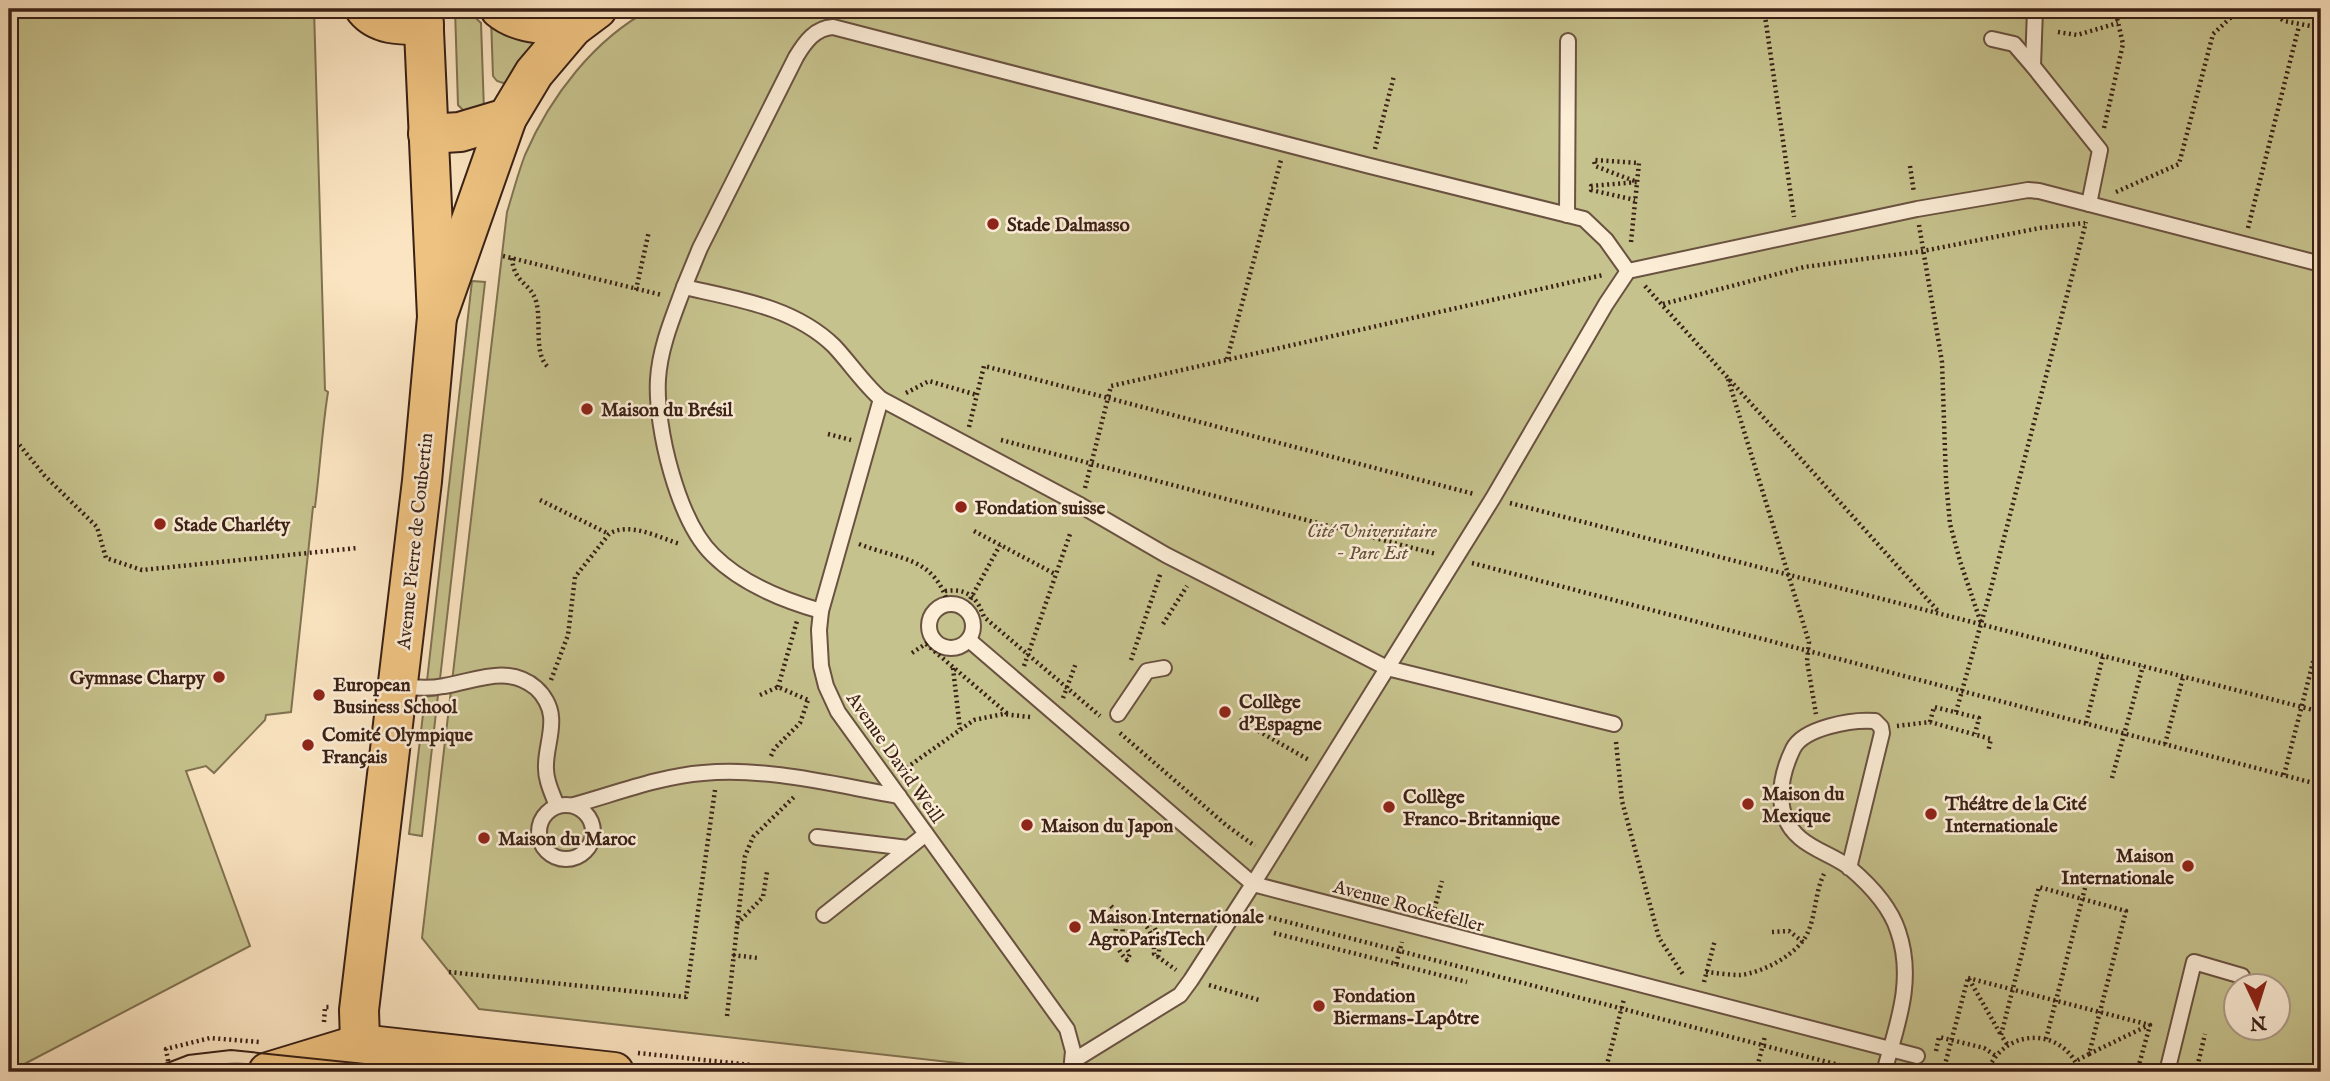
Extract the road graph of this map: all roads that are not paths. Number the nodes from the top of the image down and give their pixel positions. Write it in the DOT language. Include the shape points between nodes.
graph roads {
  1 [pos="365,9"];
  2 [pos="499,9"];
  3 [pos="2035,9"];
  4 [pos="423,17"];
  5 [pos="585,18"];
  6 [pos="1992,39"];
  7 [pos="1568,41"];
  8 [pos="2033,66"];
  9 [pos="507,118"];
  10 [pos="428,134"];
  11 [pos="2089,204"];
  12 [pos="1567,215"];
  13 [pos="2321,264"];
  14 [pos="1628,271"];
  15 [pos="682,293"];
  16 [pos="437,317"];
  17 [pos="886,402"];
  18 [pos="821,611"];
  19 [pos="969,640"];
  20 [pos="1164,668"];
  21 [pos="1387,668"];
  22 [pos="398,686"];
  23 [pos="1118,713"];
  24 [pos="1614,724"];
  25 [pos="899,796"];
  26 [pos="573,805"];
  27 [pos="557,806"];
  28 [pos="926,834"];
  29 [pos="817,837"];
  30 [pos="908,848"];
  31 [pos="1849,867"];
  32 [pos="1253,884"];
  33 [pos="824,915"];
  34 [pos="2228,972"];
  35 [pos="360,1042"];
  36 [pos="1891,1049"];
  37 [pos="1917,1056"];
  38 [pos="265,1057"];
  39 [pos="1072,1066"];
  40 [pos="614,1072"];
  41 [pos="1884,1072"];
  42 [pos="2167,1072"];
  1 -- 4 [label="main road" via="372,17 396,25"];
  2 -- 5 [label="main road" via="525,22"];
  3 -- 8 [label="lane"];
  4 -- 10 [label="main road, Avenue Pierre de Coubertin"];
  5 -- 9 [label="main road" via="534,74"];
  6 -- 8 [label="lane" via="2014,44"];
  7 -- 12 [label="lane"];
  8 -- 11 [label="lane" via="2100,150"];
  9 -- 10 [label="main road" via="460,132"];
  9 -- 16 [label="main road"];
  10 -- 16 [label="main road, Avenue Pierre de Coubertin"];
  11 -- 13 [label="lane"];
  11 -- 14 [label="lane" via="2028,190"];
  12 -- 14 [label="lane" via="1593,226"];
  12 -- 15 [label="lane" via="826,27 813,34 796,57 700,247"];
  14 -- 21 [label="lane"];
  15 -- 17 [label="lane" via="755,304 792,316 833,345 866,386"];
  15 -- 18 [label="lane" via="660,359 658,405 680,499 710,553 735,574"];
  16 -- 22 [label="main road, Avenue Pierre de Coubertin"];
  17 -- 18 [label="lane, Avenue David Weill"];
  17 -- 21 [label="lane" via="967,437 1166,555"];
  18 -- 25 [label="lane, Avenue David Weill" via="821,666 826,686 838,712"];
  19 -- 19 [label="lane" via="973,620 965,608 948,604 932,614 929,641 948,649"];
  19 -- 32 [label="lane, Avenue Rockefeller"];
  20 -- 23 [label="lane" via="1147,671"];
  21 -- 24 [label="lane"];
  21 -- 32 [label="lane"];
  22 -- 27 [label="lane" via="426,688 503,675 528,682 544,697 551,716 546,770"];
  22 -- 35 [label="main road, Avenue Pierre de Coubertin"];
  25 -- 26 [label="lane" via="799,778 718,772 684,775"];
  25 -- 28 [label="lane, Avenue David Weill"];
  26 -- 27 [label="lane"];
  26 -- 27 [label="lane" via="588,815 594,832 587,849 572,859 554,856 541,844 539,826"];
  28 -- 30 [label="lane"];
  28 -- 39 [label="lane, Avenue David Weill" via="1067,1029"];
  29 -- 30 [label="lane"];
  30 -- 33 [label="lane"];
  31 -- 31 [label="lane" via="1879,746 1881,727 1871,720 1806,734 1794,746 1783,771 1781,802 1787,822 1799,838"];
  31 -- 36 [label="lane" via="1889,908 1905,956 1912,994"];
  32 -- 36 [label="lane, Avenue Rockefeller"];
  32 -- 39 [label="lane" via="1180,995"];
  34 -- 42 [label="lane" via="2194,962"];
  35 -- 38 [label="main road"];
  35 -- 40 [label="main road"];
  36 -- 37 [label="lane, Avenue Rockefeller"];
  36 -- 41 [label="lane"];
}
